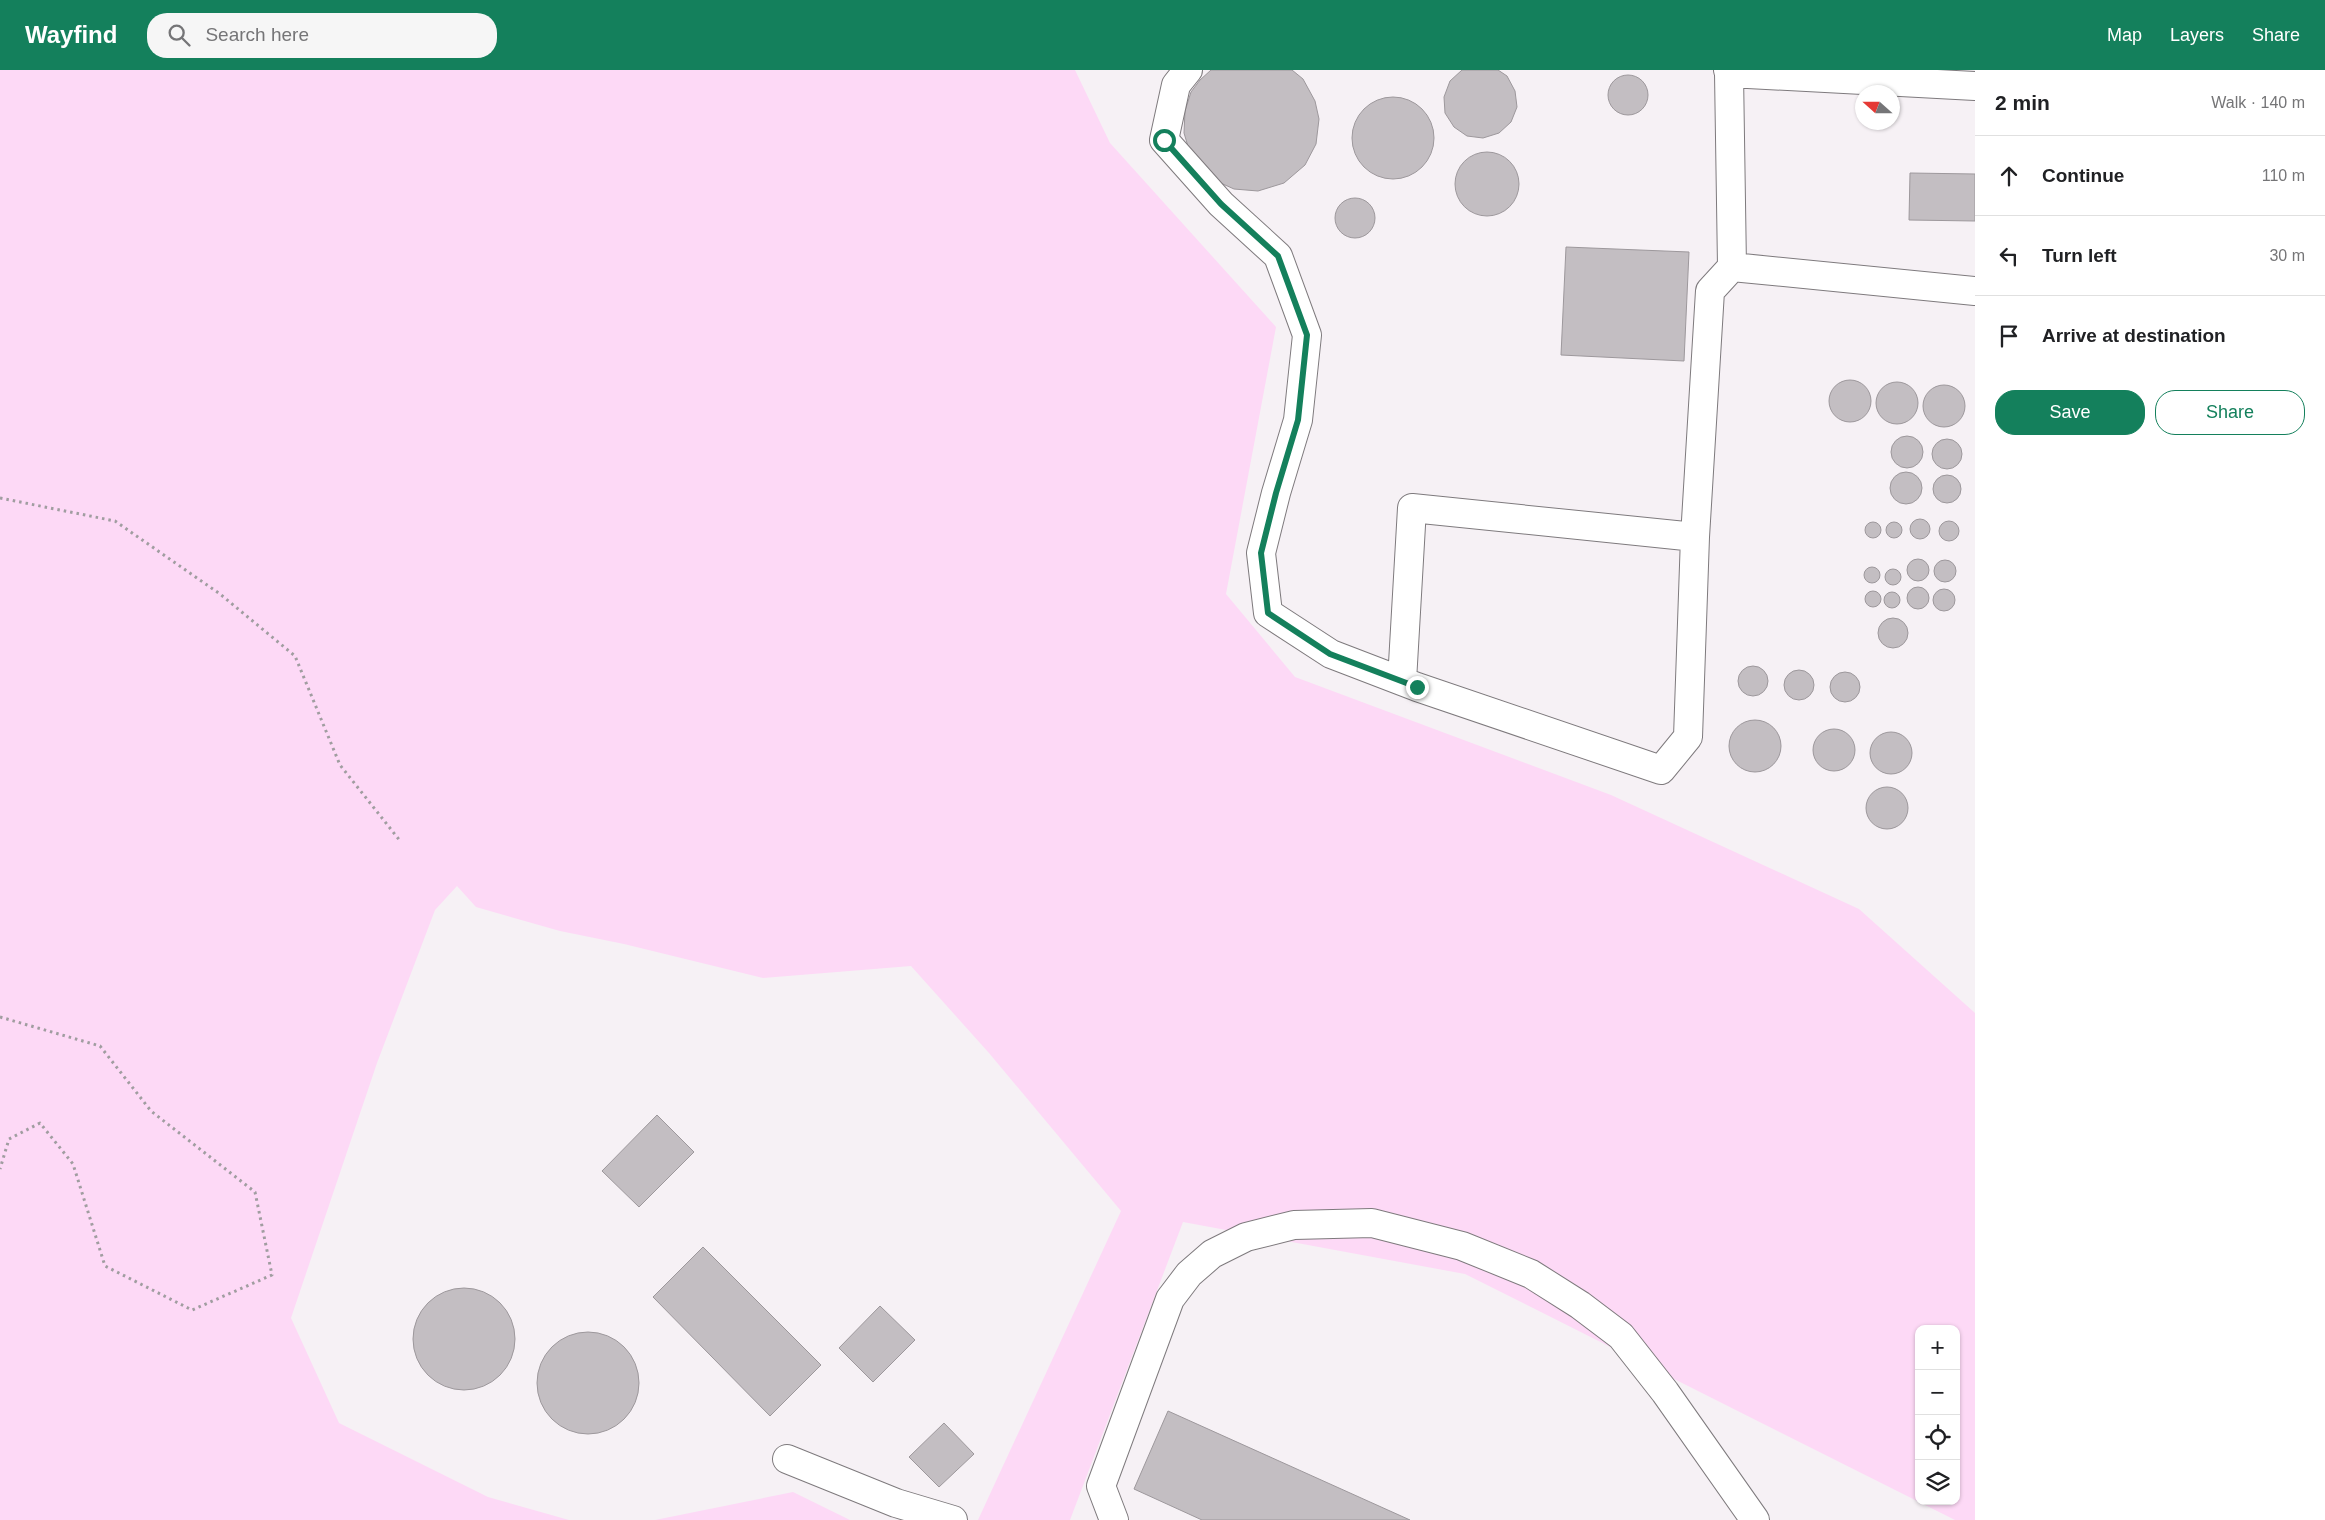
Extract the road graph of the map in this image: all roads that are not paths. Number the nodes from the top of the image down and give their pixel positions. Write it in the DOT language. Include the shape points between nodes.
graph roads {
  1 [pos="1188,70"];
  2 [pos="1729,71"];
  3 [pos="1975,86"];
  4 [pos="1732,267"];
  5 [pos="1975,291"];
  6 [pos="1695,537"];
  7 [pos="1402,681"];
  8 [pos="787,1459"];
  9 [pos="953,1520"];
  10 [pos="1114,1520"];
  11 [pos="1755,1520"];
  1 -- 7 [label="lane" via="1176,85 1164,140 1221,204 1278,256 1307,335 1298,420 1261,553 1268,613 1330,654"];
  2 -- 3 [label="lane"];
  2 -- 4 [label="lane"];
  4 -- 5 [label="lane"];
  4 -- 6 [label="lane" via="1710,291"];
  6 -- 7 [label="lane" via="1412,508"];
  6 -- 7 [label="lane" via="1688,737 1661,770"];
  8 -- 9 [label="lane" via="896,1503"];
  10 -- 11 [label="lane" via="1101,1486 1170,1299 1188,1274 1212,1254 1246,1237 1294,1225 1372,1223 1462,1246 1531,1274 1621,1336 1665,1392"];
}
